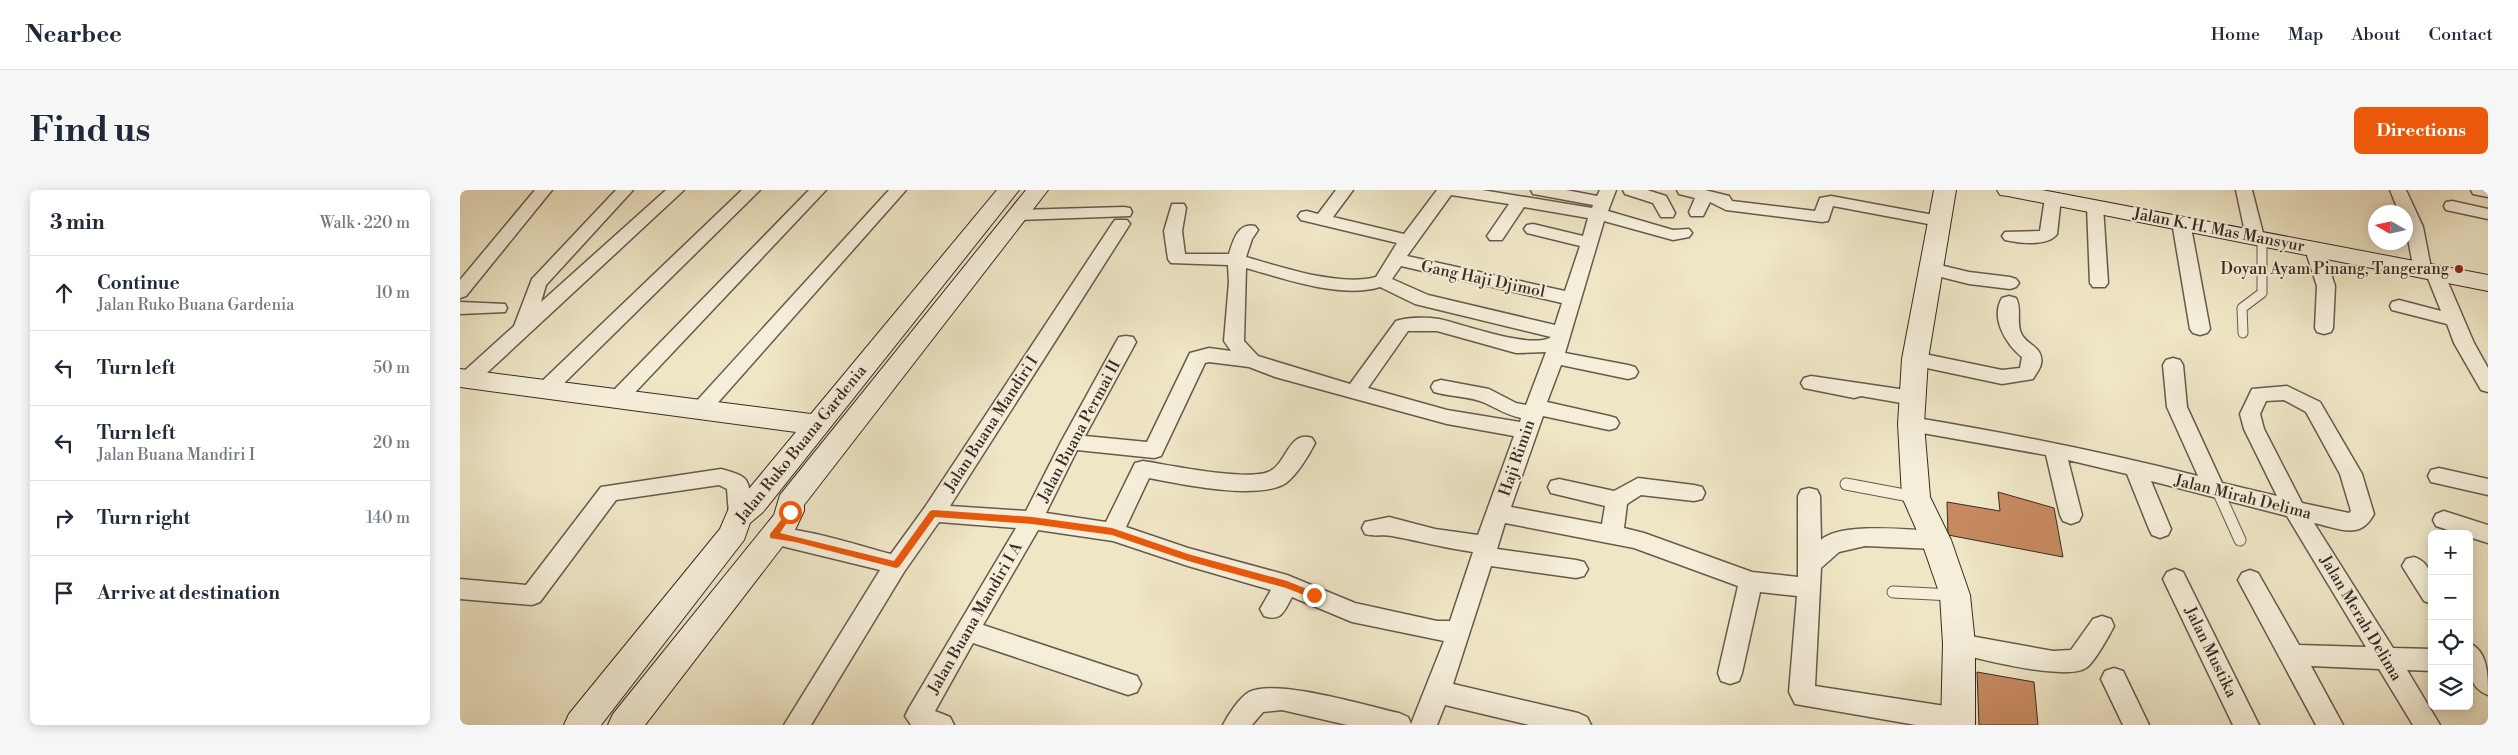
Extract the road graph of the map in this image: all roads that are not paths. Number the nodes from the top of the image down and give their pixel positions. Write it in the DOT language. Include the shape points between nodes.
graph roads {
  1 [pos="544,190"];
  2 [pos="626,190"];
  3 [pos="676,190"];
  4 [pos="752,190"];
  5 [pos="818,190"];
  6 [pos="898,190"];
  7 [pos="1008,190"];
  8 [pos="1037,190"];
  9 [pos="1345,190"];
  10 [pos="1446,190"];
  11 [pos="1451,190"];
  12 [pos="1540,190"];
  13 [pos="1631,190"];
  14 [pos="1685,190"];
  15 [pos="1945,190"];
  16 [pos="2008,190"];
  17 [pos="2244,190"];
  18 [pos="2398,190"];
  19 [pos="2478,190"];
  20 [pos="2488,192"];
  21 [pos="1705,195"];
  22 [pos="2053,198"];
  23 [pos="1603,202"];
  24 [pos="1518,203"];
  25 [pos="2095,206"];
  26 [pos="2452,206"];
  27 [pos="1178,208"];
  28 [pos="1697,212"];
  29 [pos="1667,213"];
  30 [pos="1018,214"];
  31 [pos="2488,214"];
  32 [pos="1939,220"];
  33 [pos="2180,222"];
  34 [pos="1533,229"];
  35 [pos="1249,230"];
  36 [pos="1683,233"];
  37 [pos="1496,236"];
  38 [pos="2011,236"];
  39 [pos="2258,238"];
  40 [pos="1408,240"];
  41 [pos="1590,243"];
  42 [pos="2314,249"];
  43 [pos="1395,259"];
  44 [pos="1236,260"];
  45 [pos="1930,269"];
  46 [pos="2429,272"];
  47 [pos="1382,282"];
  48 [pos="2100,283"];
  49 [pos="2488,284"];
  50 [pos="460,292"];
  51 [pos="1572,299"];
  52 [pos="2399,306"];
  53 [pos="460,308"];
  54 [pos="498,308"];
  55 [pos="2454,320"];
  56 [pos="2324,328"];
  57 [pos="2200,329"];
  58 [pos="522,330"];
  59 [pos="2243,332"];
  60 [pos="884,341"];
  61 [pos="1126,342"];
  62 [pos="914,345"];
  63 [pos="1558,345"];
  64 [pos="1914,359"];
  65 [pos="1251,361"];
  66 [pos="2173,365"];
  67 [pos="1628,372"];
  68 [pos="464,378"];
  69 [pos="1811,383"];
  70 [pos="2488,384"];
  71 [pos="1441,388"];
  72 [pos="546,389"];
  73 [pos="1355,392"];
  74 [pos="618,398"];
  75 [pos="700,410"];
  76 [pos="1912,411"];
  77 [pos="1531,417"];
  78 [pos="1609,423"];
  79 [pos="817,424"];
  80 [pos="2254,429"];
  81 [pos="1071,442"];
  82 [pos="1305,443"];
  83 [pos="2055,450"];
  84 [pos="2136,471"];
  85 [pos="2439,476"];
  86 [pos="1846,484"];
  87 [pos="1559,487"];
  88 [pos="2488,487"];
  89 [pos="2216,488"];
  90 [pos="1694,493"];
  91 [pos="1809,496"];
  92 [pos="1916,497"];
  93 [pos="1617,500"];
  94 [pos="2296,511"];
  95 [pos="933,513"];
  96 [pos="1497,513"];
  97 [pos="2071,515"];
  98 [pos="1032,520"];
  99 [pos="2444,520"];
  100 [pos="737,523"];
  101 [pos="1373,528"];
  102 [pos="2160,529"];
  103 [pos="1112,532"];
  104 [pos="2488,534"];
  105 [pos="1612,535"];
  106 [pos="773,536"];
  107 [pos="1936,540"];
  108 [pos="2240,540"];
  109 [pos="1485,550"];
  110 [pos="896,565"];
  111 [pos="2414,566"];
  112 [pos="1576,569"];
  113 [pos="1809,577"];
  114 [pos="2175,579"];
  115 [pos="2250,580"];
  116 [pos="1751,581"];
  117 [pos="1287,585"];
  118 [pos="2428,588"];
  119 [pos="460,589"];
  120 [pos="1893,592"];
  121 [pos="1955,595"];
  122 [pos="1272,609"];
  123 [pos="2102,626"];
  124 [pos="969,631"];
  125 [pos="1460,631"];
  126 [pos="1959,644"];
  127 [pos="2291,654"];
  128 [pos="2384,657"];
  129 [pos="2428,660"];
  130 [pos="2475,660"];
  131 [pos="1730,673"];
  132 [pos="2114,679"];
  133 [pos="1128,684"];
  134 [pos="2488,684"];
  135 [pos="1438,692"];
  136 [pos="1328,717"];
  137 [pos="1958,722"];
  138 [pos="581,725"];
  139 [pos="625,725"];
  140 [pos="797,725"];
  141 [pos="942,725"];
  142 [pos="1236,725"];
  143 [pos="1399,725"];
  144 [pos="1424,725"];
  145 [pos="1578,725"];
  146 [pos="2136,725"];
  147 [pos="2246,725"];
  148 [pos="2330,725"];
  149 [pos="2426,725"];
  1 -- 50 [label="street"];
  2 -- 58 [label="street" via="538,283"];
  3 -- 58 [label="street"];
  4 -- 72 [label="street"];
  5 -- 74 [label="street"];
  6 -- 75 [label="street"];
  7 -- 60 [label="street, Jalan Ruko Buana Gardenia"];
  8 -- 30 [label="street, Jalan Ruko Buana Gardenia"];
  9 -- 40 [label="street" via="1315,217"];
  10 -- 40 [label="street"];
  11 -- 24 [label="street"];
  12 -- 23 [label="street"];
  13 -- 29 [label="street" via="1660,200"];
  14 -- 21 [label="street"];
  15 -- 32 [label="street"];
  16 -- 22 [label="street, Jalan K. H. Mas Mansyur"];
  17 -- 39 [label="street"];
  18 -- 46 [label="street"];
  19 -- 20 [label="street"];
  21 -- 28 [label="street"];
  21 -- 32 [label="street" via="1723,200 1726,205 1822,217 1826,202 1831,201"];
  22 -- 25 [label="street, Jalan K. H. Mas Mansyur"];
  22 -- 38 [label="street" via="2048,234"];
  23 -- 24 [label="street"];
  23 -- 36 [label="street" via="1674,236"];
  23 -- 41 [label="street, Haji Rimin"];
  24 -- 37 [label="street"];
  25 -- 33 [label="street, Jalan K. H. Mas Mansyur"];
  25 -- 48 [label="street"];
  26 -- 31 [label="street"];
  27 -- 44 [label="street" via="1173,231 1177,259"];
  30 -- 62 [label="street, Jalan Ruko Buana Gardenia"];
  30 -- 95 [label="street, Jalan Buana Mandiri I" via="1122,218"];
  32 -- 45 [label="street"];
  33 -- 39 [label="street, Jalan K. H. Mas Mansyur"];
  33 -- 57 [label="street"];
  34 -- 41 [label="street"];
  35 -- 44 [label="street"];
  39 -- 42 [label="street, Jalan K. H. Mas Mansyur"];
  39 -- 59 [label="lane" via="2262,293 2242,308"];
  40 -- 43 [label="street"];
  41 -- 51 [label="street, Haji Rimin"];
  42 -- 46 [label="street, Jalan K. H. Mas Mansyur"];
  42 -- 56 [label="street" via="2326,286"];
  43 -- 47 [label="street"];
  43 -- 51 [label="street, Gang Haji Djimol"];
  44 -- 47 [label="street" via="1325,282 1370,285"];
  44 -- 65 [label="street" via="1238,282 1234,341"];
  45 -- 64 [label="street"];
  45 -- 64 [label="street" via="2009,292 2009,329 2014,341 2031,355 2032,364 2026,374 2002,377"];
  46 -- 49 [label="street, Jalan K. H. Mas Mansyur"];
  46 -- 55 [label="street"];
  47 -- 63 [label="street" via="1422,300"];
  51 -- 63 [label="street, Haji Rimin"];
  52 -- 55 [label="street"];
  53 -- 54 [label="street"];
  55 -- 70 [label="street"];
  58 -- 68 [label="street"];
  60 -- 62 [label="street"];
  60 -- 79 [label="street, Jalan Ruko Buana Gardenia"];
  61 -- 81 [label="street, Jalan Buana Permai II"];
  62 -- 106 [label="street, Jalan Ruko Buana Gardenia" via="790,503 786,520"];
  63 -- 67 [label="street"];
  63 -- 73 [label="street" via="1516,346 1437,325 1403,325"];
  63 -- 77 [label="street, Haji Rimin"];
  64 -- 76 [label="street"];
  65 -- 73 [label="street"];
  65 -- 81 [label="street" via="1209,355 1196,358 1154,450"];
  66 -- 89 [label="street" via="2177,407"];
  68 -- 72 [label="street"];
  69 -- 76 [label="street, Jalan Mirah Delima" via="1854,391 1860,389"];
  71 -- 77 [label="street" via="1489,396"];
  72 -- 74 [label="street"];
  73 -- 77 [label="street" via="1447,417"];
  74 -- 75 [label="street"];
  75 -- 79 [label="street"];
  76 -- 83 [label="street, Jalan Mirah Delima"];
  76 -- 92 [label="street"];
  77 -- 78 [label="street"];
  77 -- 96 [label="street, Haji Rimin"];
  79 -- 100 [label="street, Jalan Ruko Buana Gardenia"];
  80 -- 94 [label="street, Jalan Merah Delima"];
  80 -- 94 [label="street, Jalan Mirah Delima" via="2250,414 2259,394 2287,393 2313,407 2351,474 2363,514 2353,523"];
  81 -- 98 [label="street, Jalan Buana Permai II"];
  82 -- 103 [label="street" via="1278,476 1266,482 1226,481 1143,469"];
  83 -- 84 [label="street, Jalan Mirah Delima"];
  83 -- 97 [label="street"];
  84 -- 89 [label="street, Jalan Mirah Delima"];
  84 -- 102 [label="street"];
  85 -- 88 [label="street"];
  86 -- 92 [label="lane"];
  87 -- 93 [label="street"];
  89 -- 94 [label="street, Jalan Mirah Delima"];
  89 -- 108 [label="lane"];
  90 -- 93 [label="street" via="1638,486"];
  91 -- 113 [label="street"];
  92 -- 107 [label="street"];
  93 -- 105 [label="street"];
  94 -- 128 [label="street, Jalan Merah Delima"];
  95 -- 98 [label="street"];
  95 -- 110 [label="street, Jalan Buana Mandiri I"];
  96 -- 105 [label="street"];
  96 -- 109 [label="street, Haji Rimin"];
  98 -- 103 [label="street"];
  98 -- 124 [label="street, Jalan Buana Mandiri I A"];
  99 -- 104 [label="street"];
  100 -- 106 [label="street" via="738,538 746,541"];
  100 -- 119 [label="street" via="737,484 721,477 609,493 532,596"];
  100 -- 138 [label="street, Jalan Ruko Buana Gardenia"];
  101 -- 109 [label="street" via="1389,526"];
  103 -- 117 [label="street"];
  105 -- 116 [label="street" via="1636,538"];
  106 -- 110 [label="street"];
  106 -- 139 [label="street, Jalan Ruko Buana Gardenia"];
  107 -- 113 [label="street" via="1866,537 1832,544"];
  107 -- 121 [label="street"];
  109 -- 112 [label="street"];
  109 -- 125 [label="street, Haji Rimin"];
  110 -- 140 [label="street, Jalan Buana Mandiri I"];
  111 -- 118 [label="street"];
  113 -- 116 [label="street"];
  113 -- 137 [label="street" via="1804,696"];
  114 -- 147 [label="street, Jalan Mustika"];
  115 -- 127 [label="street"];
  116 -- 131 [label="street"];
  117 -- 122 [label="street"];
  117 -- 125 [label="street" via="1352,612 1437,631"];
  120 -- 121 [label="lane"];
  121 -- 126 [label="street"];
  123 -- 126 [label="street" via="2078,660 2053,662"];
  124 -- 133 [label="street"];
  124 -- 141 [label="street, Jalan Buana Mandiri I A" via="918,716"];
  125 -- 135 [label="street, Haji Rimin"];
  126 -- 137 [label="street"];
  127 -- 128 [label="street"];
  127 -- 148 [label="street"];
  128 -- 129 [label="street"];
  128 -- 149 [label="street, Jalan Merah Delima"];
  130 -- 134 [label="street"];
  132 -- 146 [label="street"];
  135 -- 144 [label="street, Haji Rimin"];
  135 -- 145 [label="street"];
  136 -- 142 [label="street" via="1282,699 1256,701"];
  136 -- 143 [label="street"];
}
